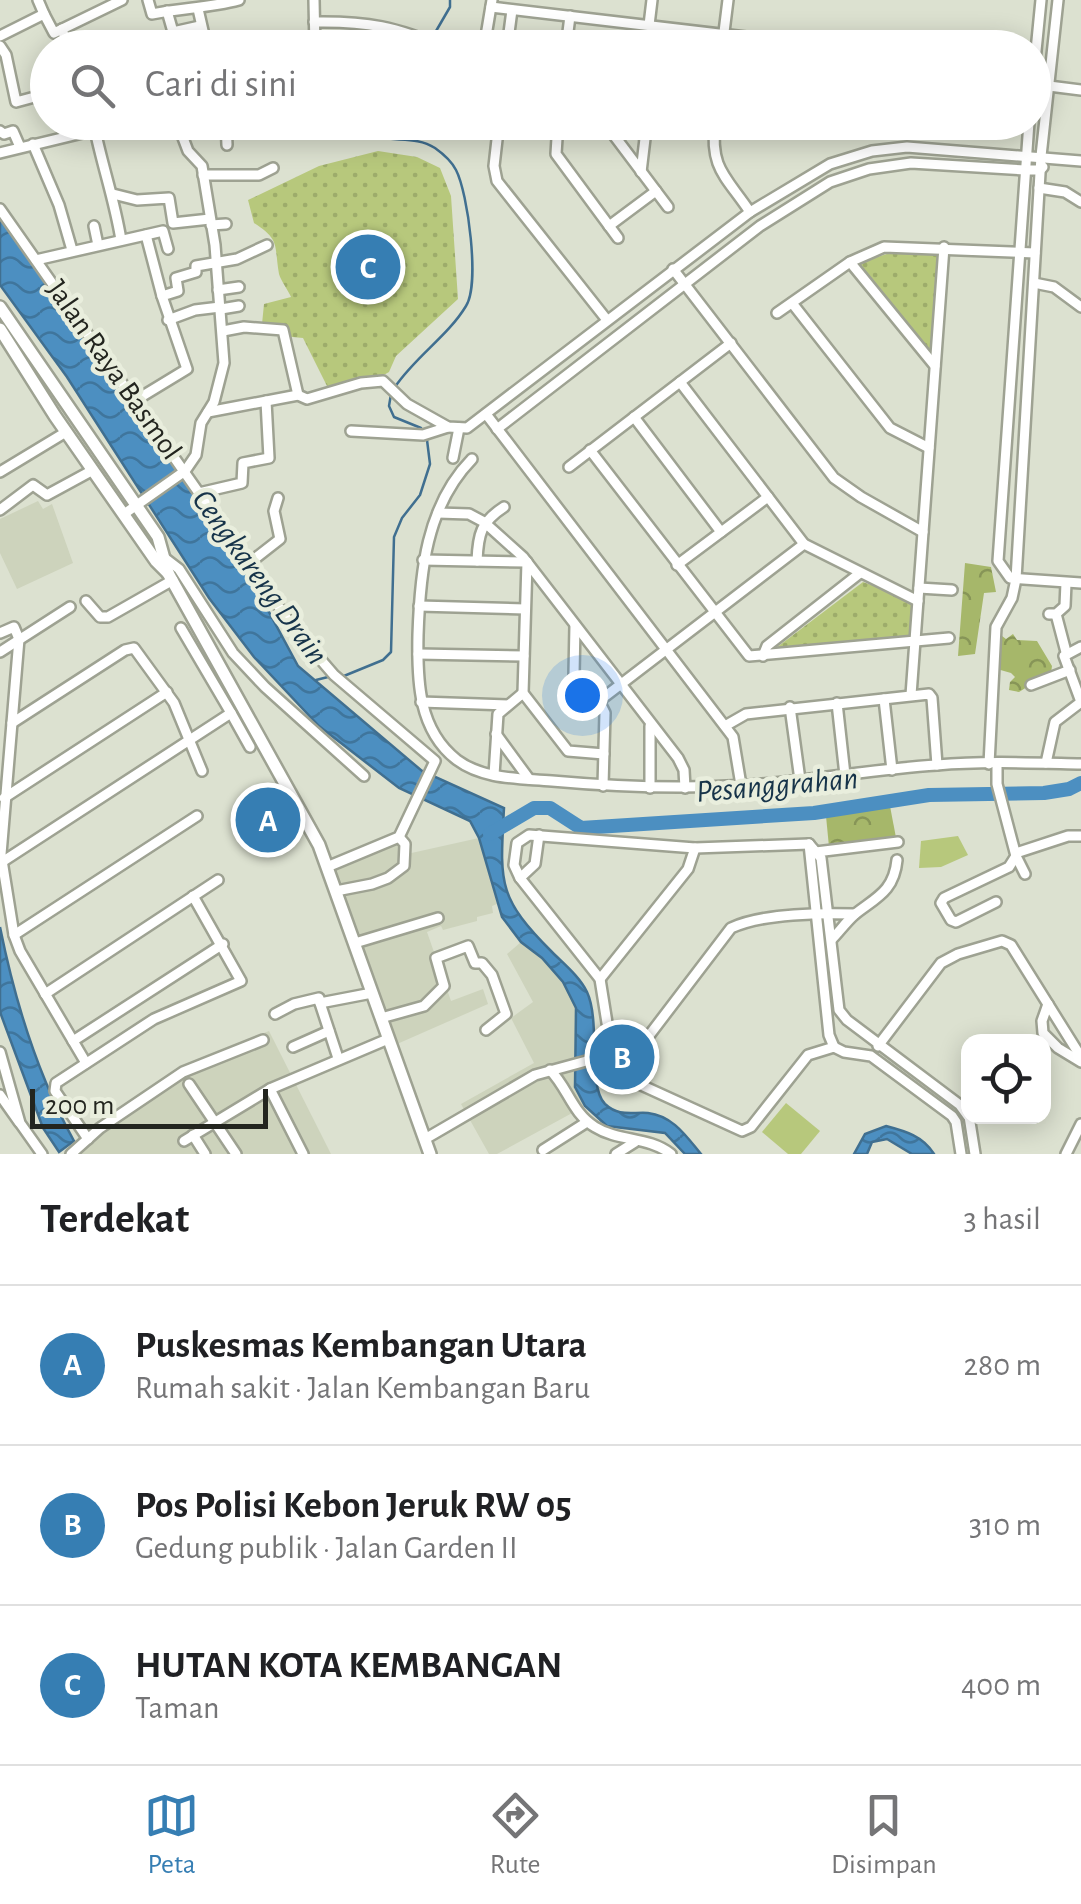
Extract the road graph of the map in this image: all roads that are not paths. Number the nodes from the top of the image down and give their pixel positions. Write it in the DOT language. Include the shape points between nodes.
graph roads {
  1 [pos="38,0"];
  2 [pos="122,0"];
  3 [pos="148,0"];
  4 [pos="238,0"];
  5 [pos="314,0"];
  6 [pos="652,0"];
  7 [pos="728,0"];
  8 [pos="1041,0"];
  9 [pos="1058,0"];
  10 [pos="492,3"];
  11 [pos="98,4"];
  12 [pos="198,8"];
  13 [pos="512,10"];
  14 [pos="167,11"];
  15 [pos="44,14"];
  16 [pos="570,16"];
  17 [pos="314,22"];
  18 [pos="649,25"];
  19 [pos="200,26"];
  20 [pos="62,28"];
  21 [pos="53,30"];
  22 [pos="58,30"];
  23 [pos="172,30"];
  24 [pos="182,30"];
  25 [pos="202,30"];
  26 [pos="314,30"];
  27 [pos="403,30"];
  28 [pos="487,30"];
  29 [pos="510,30"];
  30 [pos="568,30"];
  31 [pos="683,30"];
  32 [pos="724,30"];
  33 [pos="1038,30"];
  34 [pos="0,36"];
  35 [pos="0,46"];
  36 [pos="1051,62"];
  37 [pos="1051,86"];
  38 [pos="1081,90"];
  39 [pos="30,99"];
  40 [pos="0,132"];
  41 [pos="47,140"];
  42 [pos="98,140"];
  43 [pos="185,140"];
  44 [pos="227,140"];
  45 [pos="496,140"];
  46 [pos="557,140"];
  47 [pos="617,140"];
  48 [pos="645,140"];
  49 [pos="714,140"];
  50 [pos="1027,140"];
  51 [pos="1042,140"];
  52 [pos="33,144"];
  53 [pos="227,145"];
  54 [pos="20,147"];
  55 [pos="0,153"];
  56 [pos="1026,155"];
  57 [pos="1040,156"];
  58 [pos="1052,158"];
  59 [pos="1081,161"];
  60 [pos="273,168"];
  61 [pos="1025,170"];
  62 [pos="1040,170"];
  63 [pos="641,172"];
  64 [pos="203,175"];
  65 [pos="1039,188"];
  66 [pos="656,191"];
  67 [pos="113,194"];
  68 [pos="1081,202"];
  69 [pos="668,207"];
  70 [pos="0,210"];
  71 [pos="750,212"];
  72 [pos="211,222"];
  73 [pos="173,223"];
  74 [pos="226,224"];
  75 [pos="94,226"];
  76 [pos="609,226"];
  77 [pos="163,231"];
  78 [pos="146,235"];
  79 [pos="618,238"];
  80 [pos="121,240"];
  81 [pos="98,245"];
  82 [pos="267,246"];
  83 [pos="944,247"];
  84 [pos="168,248"];
  85 [pos="72,250"];
  86 [pos="1020,252"];
  87 [pos="1036,253"];
  88 [pos="36,260"];
  89 [pos="216,262"];
  90 [pos="850,262"];
  91 [pos="673,269"];
  92 [pos="1034,282"];
  93 [pos="684,284"];
  94 [pos="240,287"];
  95 [pos="218,290"];
  96 [pos="162,296"];
  97 [pos="792,302"];
  98 [pos="239,306"];
  99 [pos="0,307"];
  100 [pos="1081,307"];
  101 [pos="221,308"];
  102 [pos="777,313"];
  103 [pos="168,320"];
  104 [pos="607,320"];
  105 [pos="0,329"];
  106 [pos="223,330"];
  107 [pos="731,344"];
  108 [pos="935,366"];
  109 [pos="680,382"];
  110 [pos="298,395"];
  111 [pos="136,400"];
  112 [pos="266,401"];
  113 [pos="208,412"];
  114 [pos="486,414"];
  115 [pos="634,417"];
  116 [pos="453,427"];
  117 [pos="498,429"];
  118 [pos="351,431"];
  119 [pos="66,432"];
  120 [pos="929,448"];
  121 [pos="590,450"];
  122 [pos="454,458"];
  123 [pos="472,459"];
  124 [pos="569,466"];
  125 [pos="92,470"];
  126 [pos="0,472"];
  127 [pos="183,472"];
  128 [pos="199,493"];
  129 [pos="768,497"];
  130 [pos="278,498"];
  131 [pos="139,503"];
  132 [pos="504,507"];
  133 [pos="0,510"];
  134 [pos="438,513"];
  135 [pos="124,514"];
  136 [pos="484,522"];
  137 [pos="721,532"];
  138 [pos="923,532"];
  139 [pos="804,544"];
  140 [pos="166,558"];
  141 [pos="423,560"];
  142 [pos="477,561"];
  143 [pos="528,562"];
  144 [pos="248,564"];
  145 [pos="678,565"];
  146 [pos="860,573"];
  147 [pos="170,576"];
  148 [pos="1016,579"];
  149 [pos="1066,583"];
  150 [pos="1081,583"];
  151 [pos="919,588"];
  152 [pos="952,590"];
  153 [pos="86,601"];
  154 [pos="918,601"];
  155 [pos="419,606"];
  156 [pos="70,607"];
  157 [pos="526,608"];
  158 [pos="714,613"];
  159 [pos="574,624"];
  160 [pos="180,628"];
  161 [pos="4,630"];
  162 [pos="949,638"];
  163 [pos="915,641"];
  164 [pos="16,642"];
  165 [pos="1081,646"];
  166 [pos="666,648"];
  167 [pos="0,652"];
  168 [pos="1066,652"];
  169 [pos="418,654"];
  170 [pos="524,656"];
  171 [pos="763,656"];
  172 [pos="1070,670"];
  173 [pos="620,684"];
  174 [pos="1031,685"];
  175 [pos="1079,688"];
  176 [pos="167,692"];
  177 [pos="523,693"];
  178 [pos="911,695"];
  179 [pos="884,699"];
  180 [pos="600,701"];
  181 [pos="421,702"];
  182 [pos="837,702"];
  183 [pos="508,704"];
  184 [pos="790,707"];
  185 [pos="231,714"];
  186 [pos="12,723"];
  187 [pos="650,723"];
  188 [pos="725,726"];
  189 [pos="496,734"];
  190 [pos="191,740"];
  191 [pos="250,748"];
  192 [pos="604,754"];
  193 [pos="1046,763"];
  194 [pos="937,764"];
  195 [pos="993,764"];
  196 [pos="1081,764"];
  197 [pos="202,770"];
  198 [pos="892,770"];
  199 [pos="846,775"];
  200 [pos="364,776"];
  201 [pos="494,776"];
  202 [pos="529,779"];
  203 [pos="800,780"];
  204 [pos="740,785"];
  205 [pos="603,786"];
  206 [pos="650,788"];
  207 [pos="685,788"];
  208 [pos="4,798"];
  209 [pos="198,816"];
  210 [pos="539,835"];
  211 [pos="1081,836"];
  212 [pos="400,837"];
  213 [pos="898,842"];
  214 [pos="695,848"];
  215 [pos="812,850"];
  216 [pos="1016,854"];
  217 [pos="896,860"];
  218 [pos="2,862"];
  219 [pos="328,867"];
  220 [pos="1025,874"];
  221 [pos="520,878"];
  222 [pos="218,880"];
  223 [pos="336,891"];
  224 [pos="194,896"];
  225 [pos="996,902"];
  226 [pos="828,913"];
  227 [pos="816,914"];
  228 [pos="855,914"];
  229 [pos="438,918"];
  230 [pos="14,935"];
  231 [pos="832,939"];
  232 [pos="355,943"];
  233 [pos="222,944"];
  234 [pos="600,978"];
  235 [pos="372,993"];
  236 [pos="44,994"];
  237 [pos="320,1004"];
  238 [pos="1048,1004"];
  239 [pos="840,1010"];
  240 [pos="828,1012"];
  241 [pos="275,1014"];
  242 [pos="380,1018"];
  243 [pos="486,1030"];
  244 [pos="328,1031"];
  245 [pos="388,1039"];
  246 [pos="264,1040"];
  247 [pos="645,1040"];
  248 [pos="73,1041"];
  249 [pos="610,1041"];
  250 [pos="879,1044"];
  251 [pos="293,1047"];
  252 [pos="834,1047"];
  253 [pos="0,1052"];
  254 [pos="606,1055"];
  255 [pos="871,1056"];
  256 [pos="338,1058"];
  257 [pos="1081,1059"];
  258 [pos="86,1063"];
  259 [pos="550,1070"];
  260 [pos="619,1075"];
  261 [pos="189,1084"];
  262 [pos="270,1089"];
  263 [pos="940,1089"];
  264 [pos="0,1096"];
  265 [pos="932,1100"];
  266 [pos="961,1109"];
  267 [pos="216,1121"];
  268 [pos="588,1122"];
  269 [pos="20,1123"];
  270 [pos="970,1124"];
  271 [pos="1081,1124"];
  272 [pos="425,1138"];
  273 [pos="637,1140"];
  274 [pos="84,1144"];
  275 [pos="543,1150"];
  276 [pos="42,1154"];
  277 [pos="71,1154"];
  278 [pos="204,1154"];
  279 [pos="236,1154"];
  280 [pos="303,1154"];
  281 [pos="430,1154"];
  282 [pos="616,1154"];
  283 [pos="671,1154"];
  284 [pos="960,1154"];
  285 [pos="975,1154"];
  286 [pos="1066,1154"];
  1 -- 15 [label="street"];
  2 -- 11 [label="street"];
  3 -- 14 [label="street" via="152,14"];
  4 -- 12 [label="street"];
  5 -- 17 [label="street"];
  6 -- 18 [label="street"];
  7 -- 32 [label="street"];
  8 -- 33 [label="street"];
  9 -- 36 [label="street"];
  10 -- 13 [label="street"];
  10 -- 28 [label="street"];
  11 -- 20 [label="street"];
  12 -- 14 [label="street"];
  12 -- 25 [label="street"];
  13 -- 16 [label="street"];
  13 -- 29 [label="street"];
  14 -- 23 [label="street"];
  15 -- 21 [label="street"];
  15 -- 34 [label="street"];
  16 -- 18 [label="street"];
  16 -- 30 [label="street"];
  17 -- 26 [label="street"];
  17 -- 27 [label="street" via="372,22"];
  18 -- 31 [label="street"];
  19 -- 24 [label="street"];
  20 -- 22 [label="street"];
  35 -- 39 [label="street" via="16,102"];
  37 -- 38 [label="street"];
  40 -- 54 [label="street" via="13,131"];
  41 -- 52 [label="street"];
  42 -- 67 [label="street"];
  43 -- 64 [label="street"];
  44 -- 53 [label="street"];
  45 -- 104 [label="street" via="497,182"];
  46 -- 76 [label="street" via="556,154"];
  47 -- 63 [label="street"];
  48 -- 63 [label="street"];
  49 -- 71 [label="street" via="714,160"];
  50 -- 56 [label="street"];
  51 -- 57 [label="street"];
  52 -- 54 [label="street"];
  52 -- 85 [label="street"];
  54 -- 55 [label="street"];
  56 -- 57 [label="street"];
  56 -- 61 [label="street"];
  56 -- 71 [label="street" via="872,151 830,164"];
  57 -- 58 [label="street"];
  57 -- 62 [label="street"];
  58 -- 59 [label="street"];
  58 -- 62 [label="street"];
  60 -- 64 [label="street" via="259,175"];
  61 -- 62 [label="street"];
  61 -- 86 [label="street"];
  61 -- 93 [label="street" via="911,164 855,172 773,218"];
  62 -- 65 [label="street"];
  63 -- 66 [label="street"];
  64 -- 72 [label="street"];
  65 -- 68 [label="street"];
  65 -- 87 [label="street"];
  66 -- 69 [label="street"];
  66 -- 76 [label="street"];
  67 -- 73 [label="street" via="169,198"];
  67 -- 80 [label="street"];
  70 -- 88 [label="street, Jalan Raya Basmol"];
  71 -- 91 [label="street"];
  72 -- 73 [label="street"];
  72 -- 74 [label="street"];
  72 -- 89 [label="street"];
  73 -- 77 [label="street"];
  75 -- 81 [label="street"];
  76 -- 79 [label="street"];
  77 -- 78 [label="street"];
  77 -- 84 [label="street"];
  78 -- 80 [label="street"];
  78 -- 96 [label="street"];
  80 -- 81 [label="street"];
  81 -- 85 [label="street"];
  82 -- 89 [label="street"];
  83 -- 86 [label="street"];
  83 -- 90 [label="street" via="884,247"];
  83 -- 108 [label="street"];
  85 -- 88 [label="street"];
  86 -- 87 [label="street"];
  86 -- 148 [label="street" via="998,553 1000,568"];
  87 -- 92 [label="street"];
  88 -- 111 [label="street, Jalan Raya Basmol"];
  89 -- 95 [label="street"];
  89 -- 96 [label="street" via="176,278 178,291"];
  90 -- 97 [label="street"];
  90 -- 108 [label="street"];
  91 -- 93 [label="street"];
  91 -- 104 [label="street"];
  92 -- 100 [label="street"];
  92 -- 148 [label="street"];
  93 -- 107 [label="street"];
  93 -- 117 [label="street"];
  94 -- 95 [label="street"];
  95 -- 101 [label="street"];
  96 -- 103 [label="street"];
  97 -- 102 [label="street"];
  97 -- 120 [label="street" via="890,428"];
  98 -- 101 [label="street"];
  99 -- 131 [label="main road"];
  101 -- 103 [label="street"];
  101 -- 106 [label="street"];
  103 -- 111 [label="street" via="187,368"];
  104 -- 114 [label="street"];
  105 -- 119 [label="main road"];
  106 -- 110 [label="street" via="286,332"];
  106 -- 113 [label="street" via="222,381"];
  107 -- 109 [label="street"];
  107 -- 138 [label="street" via="834,478"];
  108 -- 120 [label="street"];
  109 -- 115 [label="street"];
  109 -- 129 [label="street"];
  110 -- 112 [label="street"];
  110 -- 116 [label="street" via="307,399 374,381"];
  111 -- 127 [label="street, Jalan Raya Basmol"];
  112 -- 113 [label="street"];
  112 -- 128 [label="street" via="268,458 243,463 242,483"];
  113 -- 127 [label="street" via="196,455"];
  114 -- 116 [label="street" via="467,428"];
  114 -- 117 [label="street"];
  115 -- 121 [label="street"];
  115 -- 137 [label="street"];
  116 -- 118 [label="street" via="422,435"];
  116 -- 122 [label="street"];
  117 -- 166 [label="street"];
  119 -- 125 [label="main road"];
  119 -- 126 [label="street"];
  120 -- 138 [label="street"];
  121 -- 124 [label="street"];
  121 -- 145 [label="street"];
  123 -- 134 [label="street" via="456,474"];
  125 -- 133 [label="street" via="47,495 33,485"];
  125 -- 135 [label="main road"];
  127 -- 128 [label="street, Jalan Raya Basmol"];
  127 -- 131 [label="street"];
  128 -- 144 [label="street, Jalan Raya Basmol"];
  129 -- 137 [label="street"];
  129 -- 139 [label="street"];
  130 -- 144 [label="street" via="280,539"];
  131 -- 135 [label="street"];
  131 -- 140 [label="main road"];
  132 -- 136 [label="street"];
  134 -- 136 [label="street" via="460,512"];
  134 -- 141 [label="street"];
  135 -- 147 [label="main road"];
  136 -- 142 [label="street"];
  136 -- 143 [label="street"];
  137 -- 145 [label="street"];
  138 -- 151 [label="street"];
  139 -- 146 [label="street"];
  139 -- 158 [label="street"];
  140 -- 147 [label="main road"];
  140 -- 200 [label="street" via="234,653"];
  141 -- 142 [label="street"];
  141 -- 155 [label="street"];
  142 -- 143 [label="street"];
  143 -- 157 [label="street"];
  143 -- 159 [label="street"];
  144 -- 212 [label="street, Jalan Raya Basmol" via="335,676 435,762"];
  145 -- 158 [label="street"];
  146 -- 154 [label="street"];
  146 -- 171 [label="street"];
  147 -- 153 [label="street" via="108,617"];
  147 -- 219 [label="main road"];
  148 -- 149 [label="street"];
  148 -- 195 [label="street" via="996,627"];
  149 -- 150 [label="street"];
  149 -- 168 [label="street" via="1065,606 1052,614"];
  151 -- 152 [label="street"];
  151 -- 154 [label="street"];
  154 -- 163 [label="street"];
  155 -- 157 [label="street"];
  155 -- 169 [label="street"];
  156 -- 164 [label="street"];
  157 -- 170 [label="street"];
  158 -- 166 [label="street"];
  158 -- 171 [label="street" via="745,654"];
  159 -- 173 [label="street"];
  159 -- 180 [label="street" via="574,674 593,701"];
  160 -- 185 [label="street"];
  161 -- 164 [label="street" via="17,629"];
  162 -- 163 [label="street"];
  163 -- 171 [label="street"];
  163 -- 178 [label="street"];
  164 -- 167 [label="street"];
  164 -- 186 [label="street"];
  165 -- 168 [label="street"];
  166 -- 173 [label="street"];
  166 -- 188 [label="street"];
  168 -- 172 [label="street"];
  169 -- 170 [label="street"];
  169 -- 181 [label="street"];
  170 -- 177 [label="street"];
  172 -- 174 [label="street"];
  172 -- 175 [label="street"];
  173 -- 180 [label="street"];
  173 -- 187 [label="street"];
  175 -- 193 [label="street" via="1081,702 1055,722"];
  176 -- 186 [label="street" via="138,650 129,648"];
  176 -- 190 [label="street"];
  176 -- 208 [label="street"];
  177 -- 183 [label="street"];
  177 -- 192 [label="street" via="568,751"];
  178 -- 179 [label="street"];
  178 -- 194 [label="street" via="932,698"];
  179 -- 182 [label="street"];
  179 -- 198 [label="street"];
  180 -- 192 [label="street"];
  181 -- 183 [label="street"];
  181 -- 201 [label="street" via="446,750"];
  182 -- 184 [label="street"];
  182 -- 199 [label="street"];
  183 -- 189 [label="street" via="498,714"];
  184 -- 188 [label="street" via="746,714"];
  184 -- 203 [label="street"];
  185 -- 190 [label="street"];
  185 -- 191 [label="street"];
  186 -- 208 [label="street"];
  187 -- 206 [label="street"];
  187 -- 207 [label="street" via="682,764"];
  188 -- 204 [label="street" via="735,744"];
  189 -- 201 [label="street"];
  189 -- 202 [label="street"];
  190 -- 197 [label="street"];
  190 -- 218 [label="street"];
  192 -- 205 [label="street"];
  193 -- 195 [label="street"];
  193 -- 196 [label="street"];
  194 -- 195 [label="street"];
  194 -- 198 [label="street"];
  195 -- 216 [label="street"];
  198 -- 199 [label="street"];
  199 -- 203 [label="street"];
  201 -- 202 [label="street"];
  202 -- 205 [label="street"];
  203 -- 204 [label="street"];
  204 -- 207 [label="street"];
  205 -- 206 [label="street"];
  206 -- 207 [label="street"];
  208 -- 218 [label="street"];
  209 -- 230 [label="street"];
  210 -- 214 [label="street"];
  210 -- 221 [label="street" via="535,864"];
  210 -- 221 [label="street" via="517,843"];
  211 -- 216 [label="street"];
  212 -- 219 [label="street"];
  212 -- 223 [label="street, Jalan Raya Basmol" via="404,866 372,884"];
  213 -- 215 [label="street"];
  214 -- 215 [label="street"];
  214 -- 234 [label="street" via="688,869"];
  215 -- 226 [label="street"];
  215 -- 227 [label="street"];
  216 -- 220 [label="street"];
  216 -- 225 [label="street" via="1009,867 941,903 956,922"];
  217 -- 228 [label="street" via="892,882"];
  218 -- 230 [label="street"];
  219 -- 223 [label="main road"];
  221 -- 234 [label="street"];
  222 -- 224 [label="street"];
  223 -- 232 [label="main road"];
  224 -- 233 [label="street"];
  224 -- 236 [label="street"];
  226 -- 227 [label="street"];
  226 -- 228 [label="street"];
  226 -- 231 [label="street"];
  227 -- 240 [label="street"];
  227 -- 247 [label="street" via="731,928"];
  228 -- 231 [label="street"];
  229 -- 232 [label="street"];
  230 -- 236 [label="street"];
  231 -- 239 [label="street"];
  232 -- 235 [label="main road"];
  233 -- 248 [label="street"];
  233 -- 258 [label="street" via="241,978 236,986 154,1019"];
  234 -- 249 [label="street"];
  235 -- 237 [label="street"];
  235 -- 242 [label="main road"];
  236 -- 248 [label="street"];
  237 -- 241 [label="street" via="319,998"];
  237 -- 244 [label="street"];
  238 -- 250 [label="street" via="1002,941 950,957"];
  238 -- 257 [label="street"];
  238 -- 257 [label="street" via="1043,1033"];
  239 -- 240 [label="street"];
  239 -- 250 [label="street"];
  240 -- 252 [label="street"];
  242 -- 243 [label="street" via="424,1006 444,986 436,958 468,946 475,963 492,975 506,1014"];
  242 -- 245 [label="main road"];
  244 -- 251 [label="street"];
  244 -- 256 [label="street"];
  245 -- 256 [label="street"];
  245 -- 272 [label="main road"];
  246 -- 274 [label="street" via="184,1072"];
  247 -- 249 [label="street"];
  247 -- 260 [label="street"];
  248 -- 258 [label="street"];
  249 -- 254 [label="street"];
  250 -- 255 [label="street"];
  250 -- 263 [label="street"];
  252 -- 255 [label="street"];
  252 -- 260 [label="street" via="808,1055 742,1131"];
  253 -- 269 [label="street"];
  254 -- 259 [label="street"];
  254 -- 260 [label="street"];
  255 -- 265 [label="street"];
  256 -- 262 [label="street"];
  258 -- 274 [label="street" via="54,1087"];
  259 -- 268 [label="street"];
  259 -- 272 [label="street"];
  261 -- 267 [label="street"];
  262 -- 267 [label="street"];
  262 -- 280 [label="street"];
  263 -- 265 [label="street"];
  263 -- 266 [label="street"];
  264 -- 269 [label="street"];
  265 -- 284 [label="street" via="956,1122"];
  267 -- 278 [label="street" via="189,1138"];
  267 -- 279 [label="street"];
  268 -- 273 [label="street" via="614,1137"];
  268 -- 275 [label="street"];
  269 -- 276 [label="street"];
  270 -- 285 [label="street"];
  271 -- 286 [label="street"];
  272 -- 281 [label="main road"];
  273 -- 282 [label="street"];
  273 -- 283 [label="street"];
  274 -- 277 [label="street"];
}
